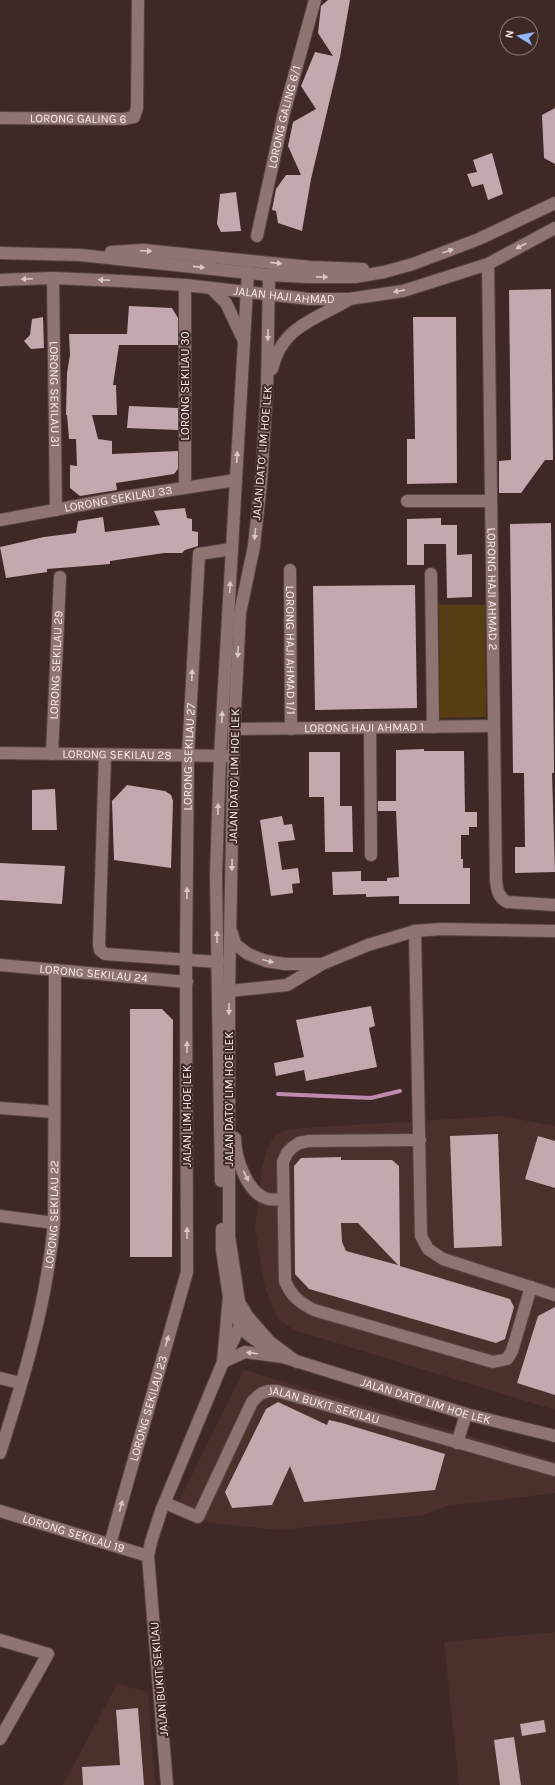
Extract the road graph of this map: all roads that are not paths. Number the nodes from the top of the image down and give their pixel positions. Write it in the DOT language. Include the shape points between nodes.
graph roads {
  1 [pos="138,0"];
  2 [pos="315,0"];
  3 [pos="0,118"];
  4 [pos="555,203"];
  5 [pos="555,228"];
  6 [pos="258,236"];
  7 [pos="0,254"];
  8 [pos="80,255"];
  9 [pos="488,264"];
  10 [pos="248,272"];
  11 [pos="384,272"];
  12 [pos="269,274"];
  13 [pos="54,278"];
  14 [pos="0,280"];
  15 [pos="185,285"];
  16 [pos="210,288"];
  17 [pos="247,294"];
  18 [pos="269,296"];
  19 [pos="349,299"];
  20 [pos="245,342"];
  21 [pos="267,390"];
  22 [pos="236,480"];
  23 [pos="185,487"];
  24 [pos="407,501"];
  25 [pos="491,501"];
  26 [pos="56,510"];
  27 [pos="0,520"];
  28 [pos="232,549"];
  29 [pos="290,570"];
  30 [pos="431,574"];
  31 [pos="60,577"];
  32 [pos="494,726"];
  33 [pos="433,727"];
  34 [pos="370,728"];
  35 [pos="234,729"];
  36 [pos="291,729"];
  37 [pos="0,753"];
  38 [pos="52,754"];
  39 [pos="106,754"];
  40 [pos="188,755"];
  41 [pos="220,756"];
  42 [pos="233,756"];
  43 [pos="371,855"];
  44 [pos="555,905"];
  45 [pos="231,929"];
  46 [pos="415,931"];
  47 [pos="555,931"];
  48 [pos="186,960"];
  49 [pos="218,962"];
  50 [pos="322,964"];
  51 [pos="0,965"];
  52 [pos="55,970"];
  53 [pos="187,982"];
  54 [pos="230,991"];
  55 [pos="229,1070"];
  56 [pos="0,1108"];
  57 [pos="54,1112"];
  58 [pos="420,1140"];
  59 [pos="283,1199"];
  60 [pos="0,1216"];
  61 [pos="54,1223"];
  62 [pos="187,1272"];
  63 [pos="235,1278"];
  64 [pos="531,1287"];
  65 [pos="555,1295"];
  66 [pos="229,1297"];
  67 [pos="244,1322"];
  68 [pos="283,1357"];
  69 [pos="223,1362"];
  70 [pos="297,1362"];
  71 [pos="0,1378"];
  72 [pos="20,1383"];
  73 [pos="466,1414"];
  74 [pos="555,1436"];
  75 [pos="457,1444"];
  76 [pos="0,1453"];
  77 [pos="555,1470"];
  78 [pos="165,1503"];
  79 [pos="0,1511"];
  80 [pos="110,1544"];
  81 [pos="148,1556"];
  82 [pos="0,1640"];
  83 [pos="0,1739"];
  84 [pos="168,1785"];
  1 -- 3 [label="street, LORONG GALING 6" via="137,108 134,117"];
  2 -- 6 [label="street, LORONG GALING 6/1" via="284,113"];
  11 -- 4 [label="street, JALAN HAJI AHMAD, one-way" via="479,240"];
  5 -- 9 [label="street, JALAN HAJI AHMAD, one-way"];
  7 -- 8 [label="street, JALAN HAJI AHMAD"];
  8 -- 10 [label="street, JALAN HAJI AHMAD, one-way"];
  8 -- 11 [label="street, JALAN HAJI AHMAD, one-way" via="144,250"];
  9 -- 19 [label="street, JALAN HAJI AHMAD, one-way" via="403,291"];
  9 -- 25 [label="street, LORONG HAJI AHMAD 2"];
  10 -- 12 [label="street, JALAN HAJI AHMAD"];
  10 -- 17 [label="street, JALAN DATO' LIM HOE LEK"];
  12 -- 11 [label="street, JALAN HAJI AHMAD, one-way" via="336,278"];
  12 -- 18 [label="street, JALAN DATO' LIM HOE LEK"];
  13 -- 14 [label="street, JALAN HAJI AHMAD, one-way"];
  15 -- 13 [label="street, JALAN HAJI AHMAD, one-way"];
  13 -- 26 [label="street, LORONG SEKILAU 31"];
  15 -- 16 [label="street, JALAN HAJI AHMAD"];
  15 -- 23 [label="street, LORONG SEKILAU 30"];
  16 -- 17 [label="street, JALAN HAJI AHMAD"];
  16 -- 20 [label="street" via="226,303"];
  17 -- 18 [label="street, JALAN HAJI AHMAD"];
  17 -- 20 [label="street, JALAN DATO' LIM HOE LEK"];
  18 -- 19 [label="street, JALAN HAJI AHMAD"];
  18 -- 21 [label="street, JALAN DATO' LIM HOE LEK, one-way"];
  19 -- 21 [label="street" via="306,322 288,337 274,360"];
  22 -- 20 [label="street, JALAN DATO' LIM HOE LEK, one-way"];
  21 -- 35 [label="street, JALAN DATO' LIM HOE LEK, one-way" via="254,546 240,613"];
  22 -- 23 [label="street, LORONG SEKILAU 33"];
  22 -- 28 [label="street, JALAN DATO' LIM HOE LEK"];
  23 -- 26 [label="street, LORONG SEKILAU 33"];
  24 -- 25 [label="street"];
  25 -- 32 [label="street, LORONG HAJI AHMAD 2"];
  26 -- 27 [label="street, LORONG SEKILAU 33"];
  40 -- 28 [label="street, LORONG SEKILAU 27, one-way" via="199,554"];
  41 -- 28 [label="street, JALAN DATO' LIM HOE LEK, one-way"];
  29 -- 36 [label="street, LORONG HAJI AHMAD 1/1"];
  30 -- 33 [label="street"];
  31 -- 38 [label="street, LORONG SEKILAU 29"];
  32 -- 33 [label="street, LORONG HAJI AHMAD 1"];
  32 -- 44 [label="street, LORONG HAJI AHMAD 2" via="497,891 501,898 514,904"];
  33 -- 34 [label="street, LORONG HAJI AHMAD 1"];
  34 -- 36 [label="street, LORONG HAJI AHMAD 1"];
  34 -- 43 [label="street"];
  35 -- 36 [label="street, LORONG HAJI AHMAD 1"];
  35 -- 42 [label="street, JALAN DATO' LIM HOE LEK"];
  37 -- 38 [label="street, LORONG SEKILAU 28"];
  38 -- 39 [label="street, LORONG SEKILAU 28"];
  39 -- 40 [label="street, LORONG SEKILAU 28"];
  39 -- 48 [label="street" via="100,950 105,954"];
  40 -- 41 [label="street, LORONG SEKILAU 28"];
  48 -- 40 [label="street, LORONG SEKILAU 27, one-way"];
  41 -- 42 [label="street, LORONG SEKILAU 28"];
  49 -- 41 [label="street, JALAN DATO' LIM HOE LEK, one-way" via="216,876"];
  42 -- 45 [label="street, JALAN DATO' LIM HOE LEK, one-way"];
  45 -- 50 [label="street, one-way" via="235,944 248,954 266,961"];
  45 -- 54 [label="street, JALAN DATO' LIM HOE LEK"];
  46 -- 47 [label="street"];
  46 -- 50 [label="street" via="368,944"];
  46 -- 58 [label="street"];
  48 -- 49 [label="street"];
  48 -- 53 [label="street, JALAN LIM HOE LEK"];
  49 -- 66 [label="street, JALAN DATO' LIM HOE LEK" via="222,1250"];
  50 -- 54 [label="street" via="287,985"];
  51 -- 52 [label="street, LORONG SEKILAU 24"];
  52 -- 53 [label="street, LORONG SEKILAU 24"];
  52 -- 57 [label="street, LORONG SEKILAU 22"];
  62 -- 53 [label="street, JALAN LIM HOE LEK, one-way"];
  54 -- 55 [label="street, JALAN DATO' LIM HOE LEK, one-way"];
  55 -- 59 [label="street, one-way" via="234,1100 235,1144 245,1178 256,1192 267,1199"];
  55 -- 63 [label="street, JALAN DATO' LIM HOE LEK" via="229,1236"];
  56 -- 57 [label="street"];
  57 -- 61 [label="street, LORONG SEKILAU 22"];
  58 -- 59 [label="street" via="299,1143 283,1162"];
  58 -- 64 [label="street" via="421,1236 428,1249 443,1260"];
  59 -- 64 [label="street" via="284,1281 299,1302 314,1310 486,1361 501,1361 507,1359 512,1351"];
  60 -- 61 [label="street"];
  61 -- 72 [label="street, LORONG SEKILAU 22" via="51,1257 41,1310"];
  80 -- 62 [label="street, LORONG SEKILAU 23, one-way"];
  63 -- 67 [label="street, JALAN DATO' LIM HOE LEK"];
  63 -- 70 [label="street, JALAN DATO' LIM HOE LEK" via="265,1328"];
  64 -- 65 [label="street"];
  66 -- 67 [label="street"];
  66 -- 69 [label="street"];
  67 -- 68 [label="street" via="249,1336"];
  67 -- 69 [label="street, JALAN BUKIT SEKILAU"];
  67 -- 70 [label="street, JALAN DATO' LIM HOE LEK"];
  68 -- 69 [label="street, one-way" via="245,1352"];
  68 -- 70 [label="street, JALAN DATO' LIM HOE LEK"];
  69 -- 78 [label="street, JALAN BUKIT SEKILAU"];
  70 -- 73 [label="street, JALAN DATO' LIM HOE LEK"];
  71 -- 72 [label="street"];
  72 -- 76 [label="street, LORONG SEKILAU 22"];
  73 -- 74 [label="street, JALAN DATO' LIM HOE LEK"];
  73 -- 75 [label="street"];
  75 -- 77 [label="street, JALAN BUKIT SEKILAU"];
  75 -- 78 [label="street, JALAN BUKIT SEKILAU" via="277,1391 263,1391 252,1402 198,1517"];
  78 -- 81 [label="street, JALAN BUKIT SEKILAU" via="153,1533"];
  79 -- 80 [label="street, LORONG SEKILAU 19"];
  80 -- 81 [label="street, LORONG SEKILAU 19"];
  81 -- 84 [label="street, JALAN BUKIT SEKILAU"];
  82 -- 83 [label="street" via="48,1654"];
}
